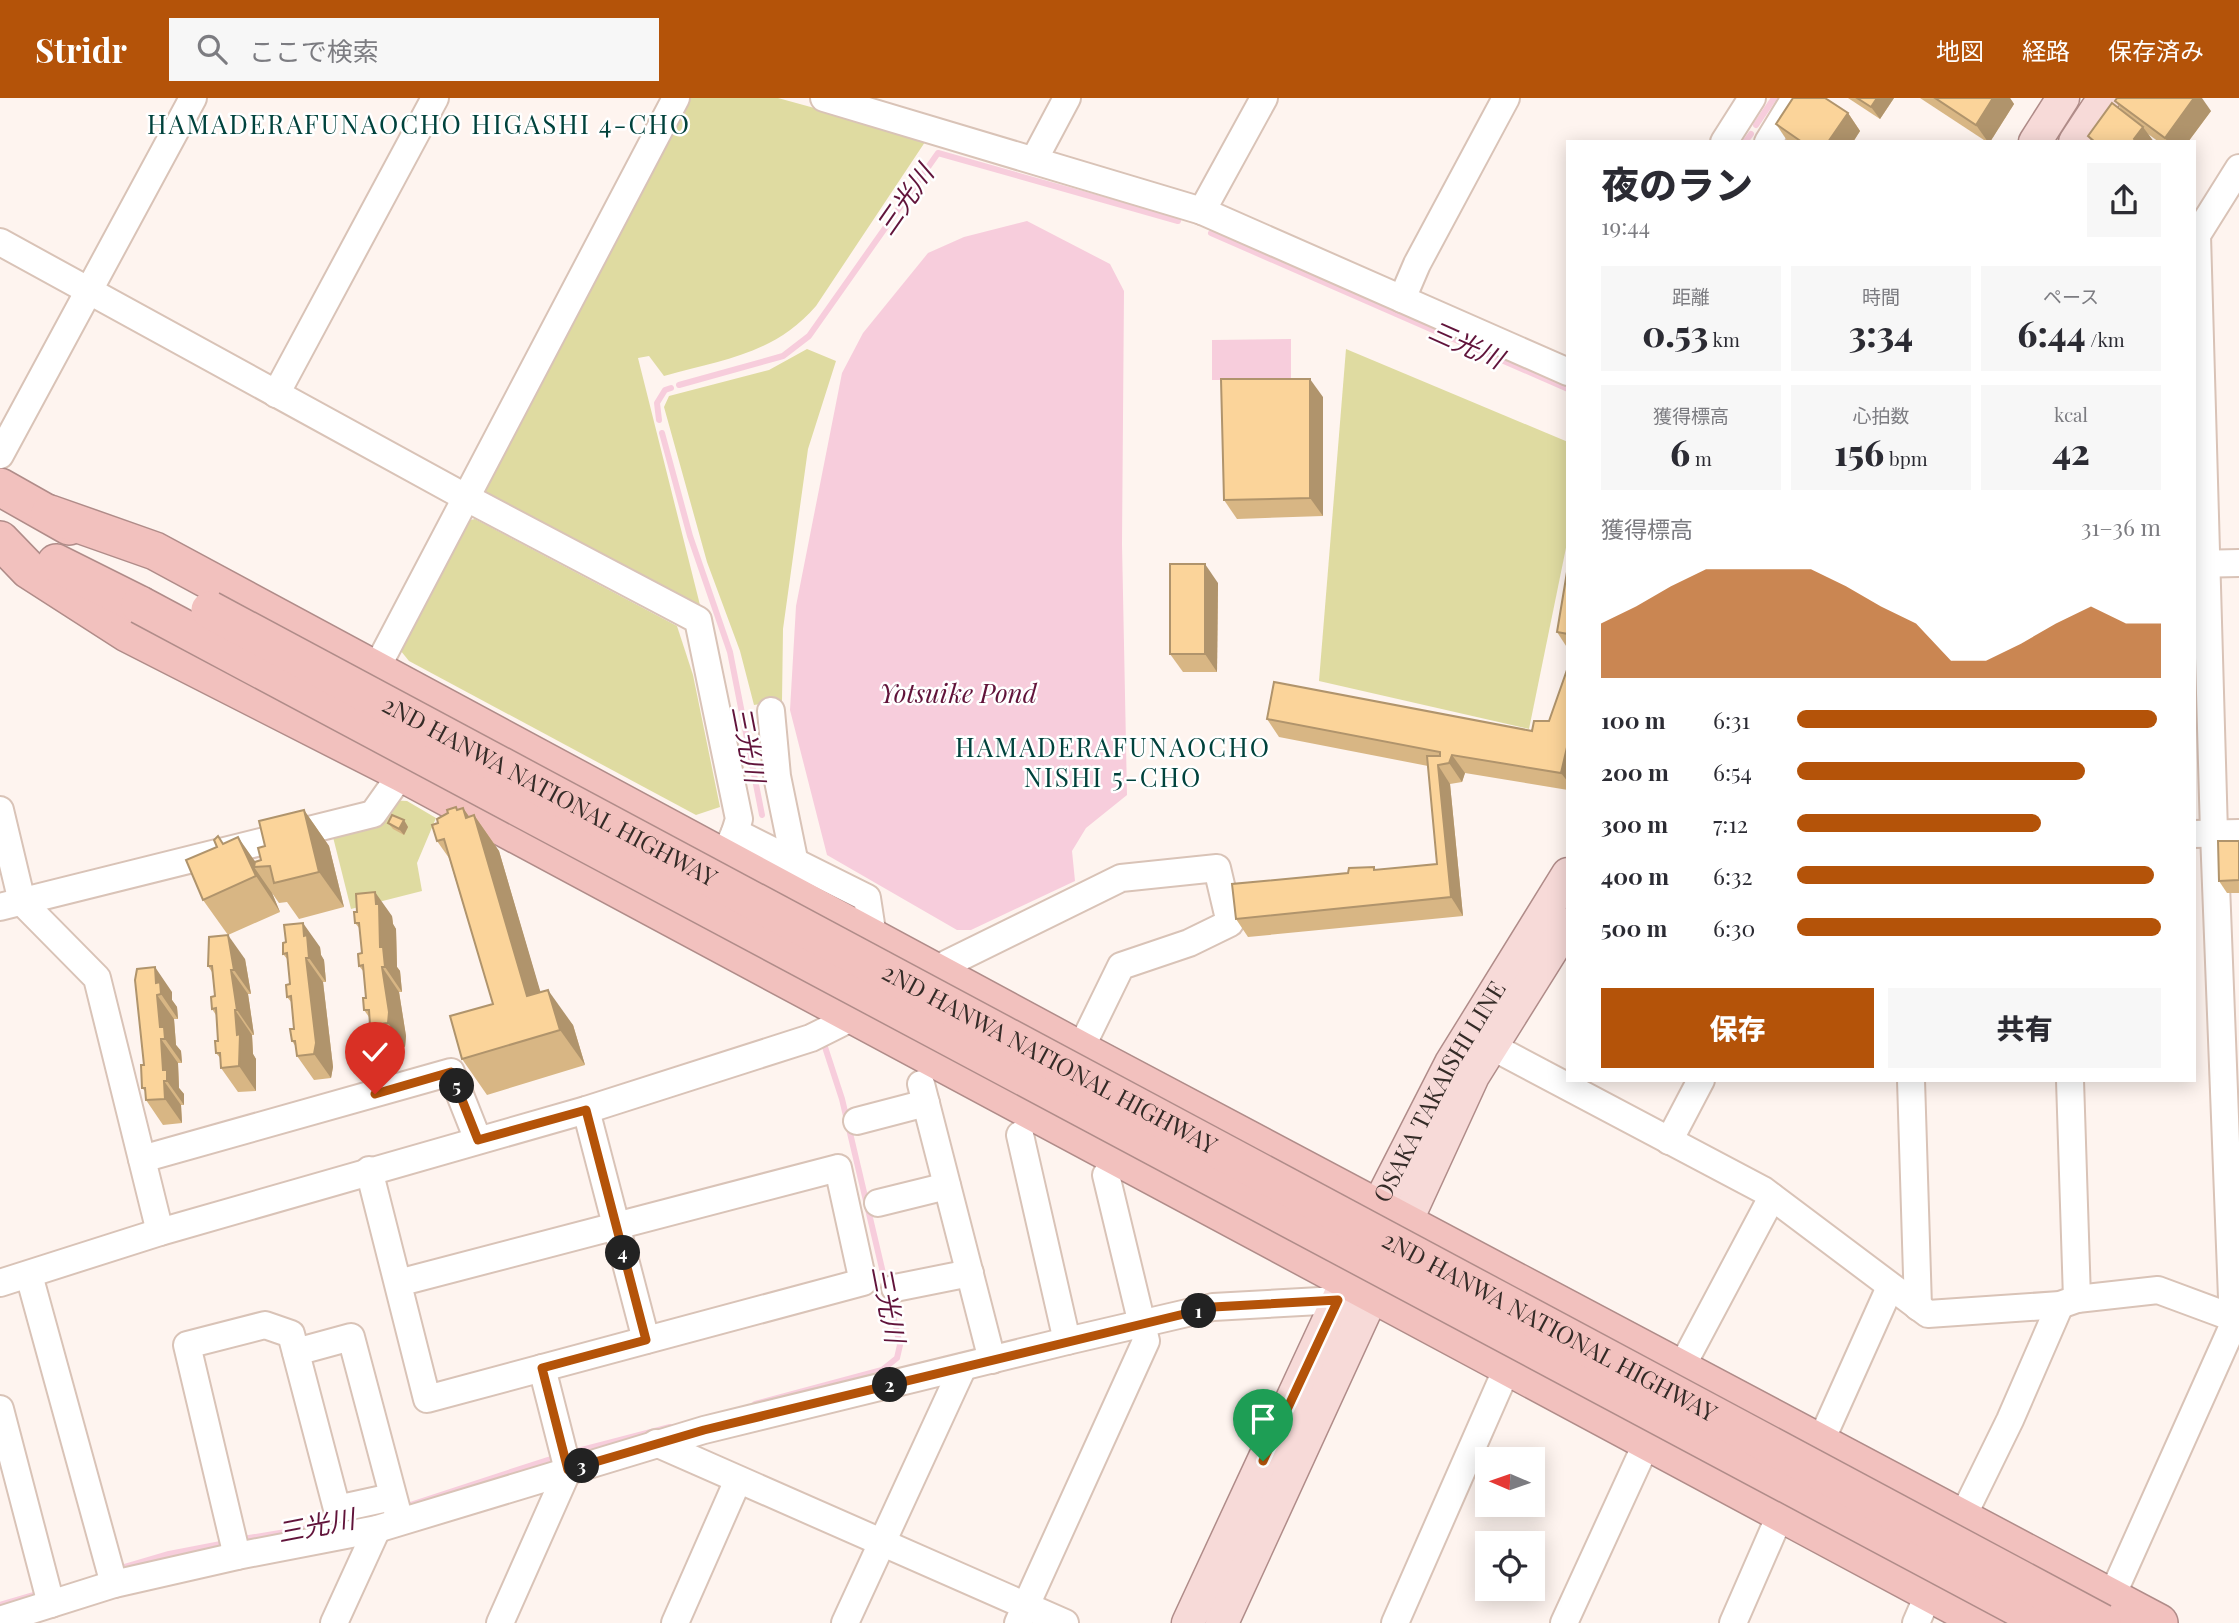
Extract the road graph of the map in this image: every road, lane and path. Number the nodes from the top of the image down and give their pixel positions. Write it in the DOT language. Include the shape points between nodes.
graph roads {
  1 [pos="193,98"];
  2 [pos="435,98"];
  3 [pos="676,98"];
  4 [pos="824,98"];
  5 [pos="1067,98"];
  6 [pos="1264,98"];
  7 [pos="1506,98"];
  8 [pos="1752,98"];
  9 [pos="1796,98"];
  10 [pos="2063,98"];
  11 [pos="2104,98"];
  12 [pos="869,104"];
  13 [pos="1752,135"];
  14 [pos="2036,140"];
  15 [pos="2076,140"];
  16 [pos="1034,160"];
  17 [pos="2239,168"];
  18 [pos="1202,211"];
  19 [pos="0,242"];
  20 [pos="89,291"];
  21 [pos="1402,299"];
  22 [pos="1566,371"];
  23 [pos="276,394"];
  24 [pos="0,455"];
  25 [pos="0,486"];
  26 [pos="465,498"];
  27 [pos="50,514"];
  28 [pos="0,534"];
  29 [pos="0,540"];
  30 [pos="2201,563"];
  31 [pos="2239,563"];
  32 [pos="374,671"];
  33 [pos="771,711"];
  34 [pos="402,773"];
  35 [pos="0,810"];
  36 [pos="2216,833"];
  37 [pos="729,844"];
  38 [pos="794,859"];
  39 [pos="1566,877"];
  40 [pos="11,905"];
  41 [pos="1566,926"];
  42 [pos="873,937"];
  43 [pos="932,970"];
  44 [pos="857,1016"];
  45 [pos="1491,1046"];
  46 [pos="1080,1050"];
  47 [pos="1700,1082"];
  48 [pos="1911,1082"];
  49 [pos="2070,1082"];
  50 [pos="586,1110"];
  51 [pos="857,1121"];
  52 [pos="1020,1135"];
  53 [pos="478,1140"];
  54 [pos="1669,1141"];
  55 [pos="142,1159"];
  56 [pos="369,1170"];
  57 [pos="1106,1175"];
  58 [pos="947,1185"];
  59 [pos="1772,1197"];
  60 [pos="878,1203"];
  61 [pos="1390,1215"];
  62 [pos="615,1226"];
  63 [pos="160,1232"];
  64 [pos="970,1273"];
  65 [pos="29,1275"];
  66 [pos="0,1283"];
  67 [pos="398,1283"];
  68 [pos="1890,1286"];
  69 [pos="895,1288"];
  70 [pos="1352,1291"];
  71 [pos="2068,1302"];
  72 [pos="1917,1307"];
  73 [pos="2237,1320"];
  74 [pos="1142,1325"];
  75 [pos="646,1340"];
  76 [pos="1067,1341"];
  77 [pos="296,1352"];
  78 [pos="992,1360"];
  79 [pos="1508,1366"];
  80 [pos="963,1367"];
  81 [pos="542,1368"];
  82 [pos="1680,1370"];
  83 [pos="0,1409"];
  84 [pos="1648,1440"];
  85 [pos="1820,1443"];
  86 [pos="656,1444"];
  87 [pos="565,1458"];
  88 [pos="738,1480"];
  89 [pos="1781,1513"];
  90 [pos="390,1516"];
  91 [pos="1961,1520"];
  92 [pos="880,1544"];
  93 [pos="237,1556"];
  94 [pos="114,1584"];
  95 [pos="51,1604"];
  96 [pos="1922,1608"];
  97 [pos="2106,1610"];
  98 [pos="1022,1614"];
  99 [pos="0,1620"];
  100 [pos="334,1623"];
  101 [pos="500,1623"];
  102 [pos="675,1623"];
  103 [pos="845,1623"];
  104 [pos="1065,1623"];
  105 [pos="1188,1623"];
  106 [pos="1222,1623"];
  107 [pos="1395,1623"];
  108 [pos="1564,1623"];
  109 [pos="1733,1623"];
  110 [pos="1986,1623"];
  111 [pos="2047,1623"];
  112 [pos="2159,1623"];
  1 -- 20 [label="street"];
  2 -- 23 [label="street"];
  3 -- 26 [label="street"];
  4 -- 12 [label="street"];
  5 -- 16 [label="street"];
  6 -- 18 [label="street"];
  7 -- 21 [label="street"];
  8 -- 13 [label="street"];
  9 -- 13 [label="street"];
  10 -- 14 [label="main road"];
  11 -- 15 [label="main road"];
  12 -- 16 [label="street"];
  16 -- 18 [label="street"];
  17 -- 30 [label="street" via="2197,235"];
  18 -- 21 [label="street"];
  19 -- 20 [label="street"];
  20 -- 23 [label="street"];
  20 -- 24 [label="street"];
  21 -- 22 [label="street"];
  23 -- 26 [label="street"];
  25 -- 27 [label="highway, 2ND HANWA NATIONAL HIGHWAY"];
  26 -- 32 [label="street"];
  26 -- 37 [label="street" via="698,620 739,819"];
  27 -- 32 [label="highway" via="155,551"];
  27 -- 97 [label="highway, 2ND HANWA NATIONAL HIGHWAY, bridge" via="210,610"];
  28 -- 111 [label="highway, 2ND HANWA NATIONAL HIGHWAY, bridge"];
  29 -- 34 [label="highway" via="29,570 127,633"];
  30 -- 31 [label="street"];
  30 -- 36 [label="street"];
  32 -- 37 [label="highway"];
  33 -- 38 [label="street" via="777,776"];
  34 -- 40 [label="street" via="373,814"];
  34 -- 44 [label="highway"];
  35 -- 40 [label="street"];
  36 -- 73 [label="street" via="2232,1298"];
  37 -- 38 [label="street"];
  37 -- 42 [label="highway"];
  38 -- 42 [label="street" via="867,898"];
  39 -- 61 [label="main road, OSAKA TAKAISHI LINE" via="1451,1063"];
  40 -- 55 [label="street" via="97,978"];
  41 -- 45 [label="main road, OSAKA TAKAISHI LINE"];
  42 -- 43 [label="highway"];
  43 -- 44 [label="street"];
  43 -- 46 [label="highway"];
  43 -- 46 [label="street" via="1121,878 1217,868 1230,923 1189,943 1121,966"];
  44 -- 50 [label="street" via="811,1038"];
  44 -- 70 [label="highway"];
  45 -- 54 [label="street"];
  45 -- 61 [label="main road, OSAKA TAKAISHI LINE"];
  46 -- 61 [label="highway"];
  47 -- 54 [label="street"];
  48 -- 72 [label="street"];
  49 -- 71 [label="street"];
  50 -- 53 [label="street"];
  50 -- 62 [label="street"];
  51 -- 58 [label="street" via="924,1093"];
  52 -- 76 [label="street"];
  53 -- 55 [label="street" via="451,1072"];
  53 -- 56 [label="street"];
  54 -- 59 [label="street"];
  55 -- 63 [label="street"];
  56 -- 63 [label="street"];
  56 -- 67 [label="street"];
  57 -- 74 [label="street"];
  58 -- 60 [label="street"];
  58 -- 64 [label="street"];
  59 -- 68 [label="street"];
  59 -- 82 [label="street"];
  61 -- 70 [label="main road, OSAKA TAKAISHI LINE"];
  61 -- 82 [label="highway"];
  62 -- 67 [label="street"];
  62 -- 75 [label="street"];
  62 -- 75 [label="street" via="838,1168 863,1282"];
  63 -- 65 [label="street"];
  64 -- 69 [label="street"];
  64 -- 78 [label="street"];
  65 -- 66 [label="street"];
  65 -- 94 [label="street"];
  67 -- 81 [label="street" via="428,1399"];
  68 -- 72 [label="street"];
  68 -- 85 [label="street"];
  70 -- 74 [label="street" via="1213,1307"];
  70 -- 79 [label="highway"];
  70 -- 105 [label="main road, OSAKA TAKAISHI LINE"];
  70 -- 106 [label="main road, OSAKA TAKAISHI LINE"];
  71 -- 72 [label="street" via="1927,1314"];
  71 -- 73 [label="street" via="2158,1290"];
  71 -- 91 [label="street"];
  73 -- 97 [label="street"];
  74 -- 76 [label="street"];
  74 -- 98 [label="street" via="1146,1340"];
  75 -- 81 [label="street"];
  76 -- 78 [label="street"];
  77 -- 90 [label="street" via="337,1509"];
  77 -- 90 [label="street" via="351,1337"];
  77 -- 93 [label="street" via="291,1334 265,1325 187,1345"];
  78 -- 80 [label="street"];
  79 -- 84 [label="highway"];
  79 -- 107 [label="street"];
  80 -- 86 [label="street"];
  80 -- 92 [label="street"];
  81 -- 87 [label="street"];
  82 -- 85 [label="highway"];
  83 -- 95 [label="street"];
  84 -- 89 [label="highway"];
  84 -- 108 [label="street"];
  85 -- 91 [label="highway"];
  86 -- 87 [label="street"];
  86 -- 88 [label="street"];
  87 -- 90 [label="street"];
  87 -- 101 [label="street"];
  88 -- 92 [label="street"];
  88 -- 102 [label="street"];
  89 -- 96 [label="highway"];
  89 -- 109 [label="street"];
  90 -- 93 [label="street"];
  90 -- 100 [label="street"];
  91 -- 97 [label="highway"];
  92 -- 98 [label="street"];
  92 -- 103 [label="street"];
  93 -- 94 [label="street"];
  94 -- 95 [label="street"];
  95 -- 99 [label="street"];
  96 -- 110 [label="highway"];
  97 -- 112 [label="highway"];
  98 -- 104 [label="street"];
}
